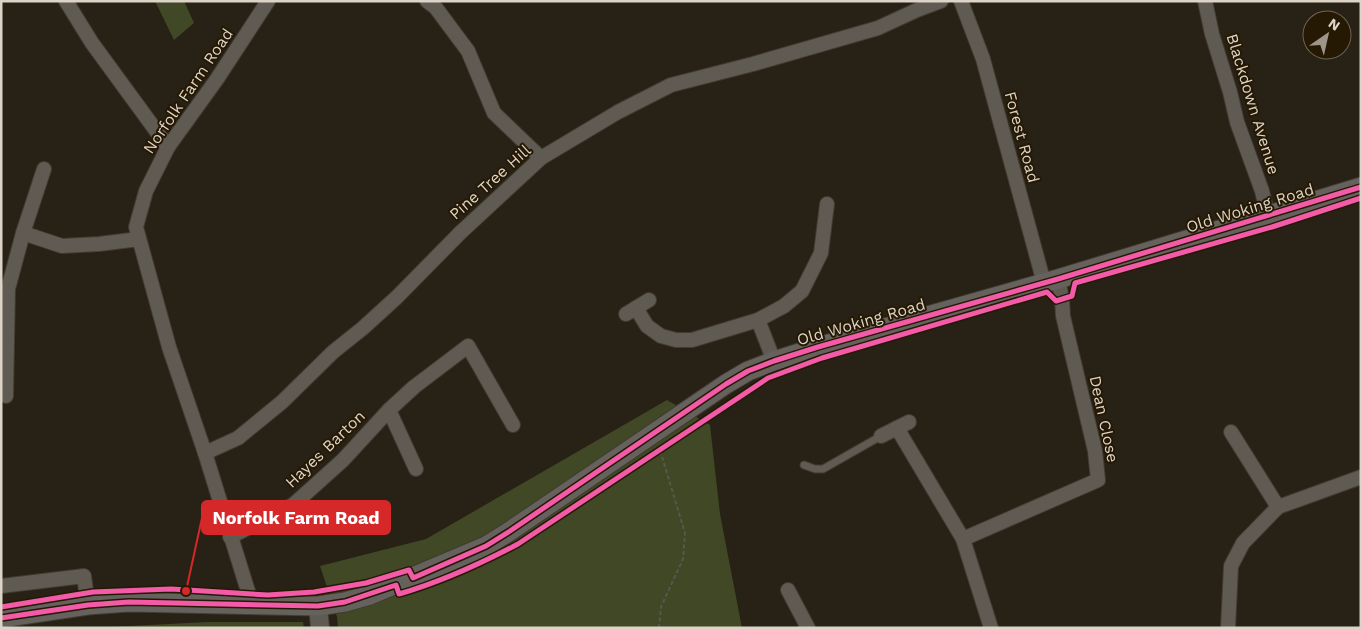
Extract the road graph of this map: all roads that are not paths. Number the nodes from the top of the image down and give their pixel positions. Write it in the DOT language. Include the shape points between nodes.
graph roads {
  1 [pos="66,1"];
  2 [pos="268,1"];
  3 [pos="427,1"];
  4 [pos="941,1"];
  5 [pos="961,1"];
  6 [pos="1205,1"];
  7 [pos="168,147"];
  8 [pos="541,158"];
  9 [pos="44,169"];
  10 [pos="1361,188"];
  11 [pos="828,204"];
  12 [pos="1268,216"];
  13 [pos="23,234"];
  14 [pos="139,239"];
  15 [pos="1051,281"];
  16 [pos="649,300"];
  17 [pos="758,320"];
  18 [pos="774,361"];
  19 [pos="6,396"];
  20 [pos="389,410"];
  21 [pos="513,425"];
  22 [pos="1231,432"];
  23 [pos="881,436"];
  24 [pos="204,453"];
  25 [pos="804,465"];
  26 [pos="416,469"];
  27 [pos="1361,477"];
  28 [pos="1278,507"];
  29 [pos="230,537"];
  30 [pos="963,539"];
  31 [pos="1,586"];
  32 [pos="788,590"];
  33 [pos="252,604"];
  34 [pos="88,605"];
  35 [pos="318,606"];
  36 [pos="1,618"];
  37 [pos="320,628"];
  38 [pos="808,628"];
  39 [pos="991,628"];
  40 [pos="1228,628"];
  1 -- 7 [label="street" via="92,44"];
  2 -- 7 [label="street, Norfolk Farm Road"];
  3 -- 8 [label="street" via="436,8 468,52 494,112"];
  4 -- 8 [label="street, Pine Tree Hill" via="861,34 671,85"];
  5 -- 15 [label="street, Forest Road" via="983,59"];
  6 -- 12 [label="street, Blackdown Avenue" via="1237,122"];
  7 -- 14 [label="street, Norfolk Farm Road" via="146,191 136,227"];
  8 -- 24 [label="street, Pine Tree Hill" via="282,402 238,438"];
  9 -- 13 [label="street"];
  10 -- 12 [label="main road, Old Woking Road"];
  11 -- 17 [label="street" via="821,253 802,291 784,306"];
  12 -- 15 [label="main road, Old Woking Road"];
  13 -- 14 [label="street" via="62,246"];
  13 -- 19 [label="street" via="8,289"];
  14 -- 24 [label="street, Norfolk Farm Road" via="169,347"];
  15 -- 18 [label="main road, Old Woking Road"];
  15 -- 30 [label="street, Dean Close" via="1062,299 1063,316 1095,451 1098,480"];
  16 -- 17 [label="street" via="631,311 661,336 676,340 692,340"];
  17 -- 18 [label="street"];
  18 -- 35 [label="main road, Old Woking Road" via="726,384 486,546 370,595"];
  20 -- 21 [label="street, Hayes Barton" via="468,346"];
  20 -- 26 [label="street, Hayes Barton"];
  20 -- 29 [label="street, Hayes Barton" via="343,460 292,505"];
  22 -- 28 [label="street"];
  23 -- 25 [label="lane" via="823,469"];
  23 -- 30 [label="street" via="903,425"];
  24 -- 29 [label="street, Norfolk Farm Road"];
  27 -- 28 [label="street"];
  28 -- 40 [label="street" via="1243,543 1231,566"];
  29 -- 33 [label="street, Norfolk Farm Road"];
  30 -- 39 [label="street"];
  31 -- 34 [label="street" via="84,576"];
  32 -- 38 [label="street"];
  33 -- 34 [label="main road, Old Woking Road" via="161,601"];
  33 -- 35 [label="main road, Old Woking Road"];
  34 -- 36 [label="main road, Old Woking Road"];
  35 -- 37 [label="street"];
}
